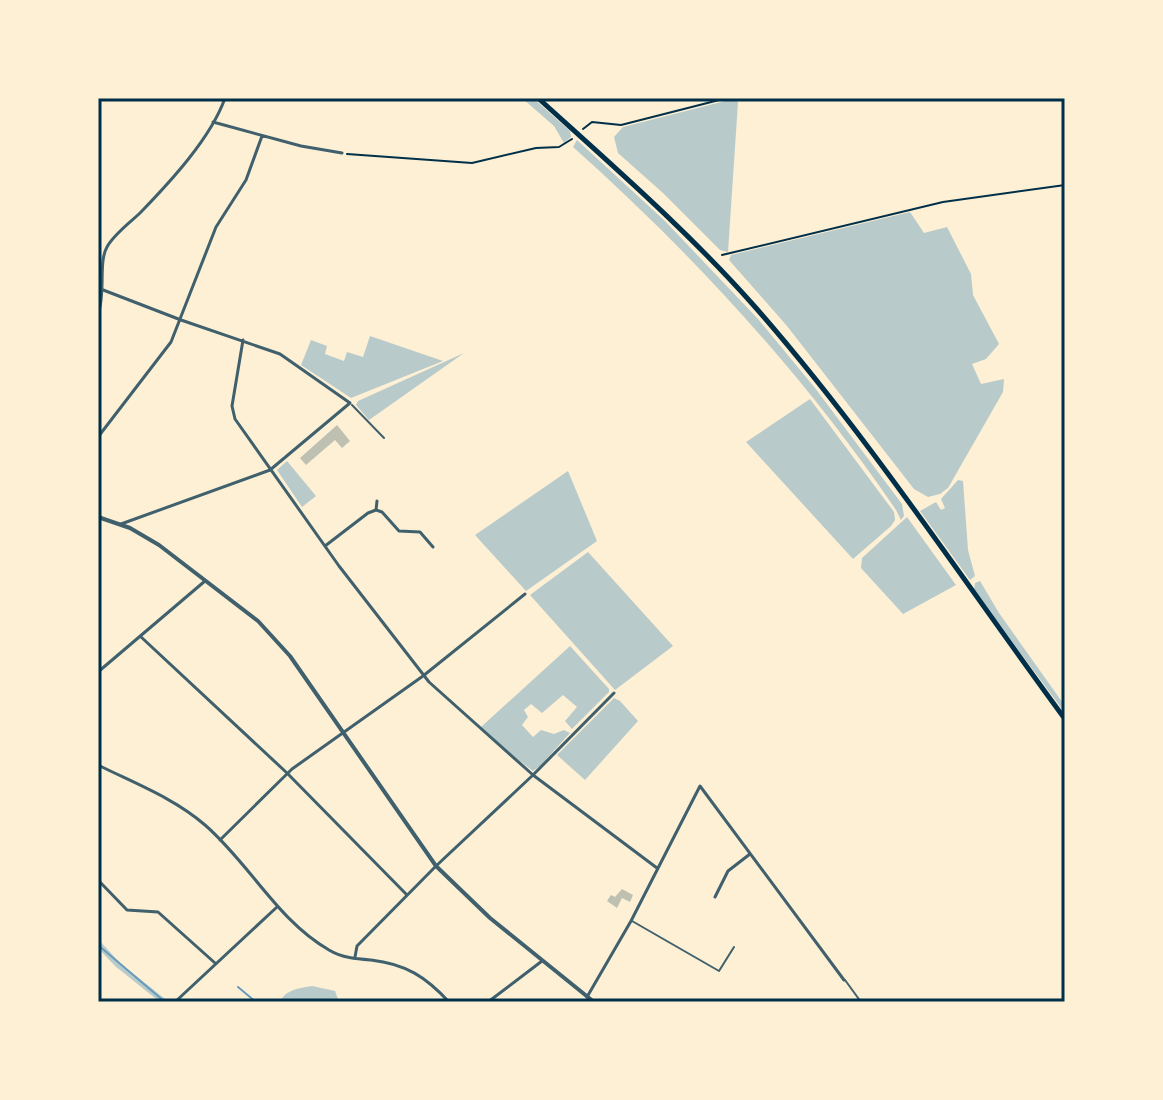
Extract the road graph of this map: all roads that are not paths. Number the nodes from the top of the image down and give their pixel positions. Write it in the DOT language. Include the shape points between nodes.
graph roads {
  1 [pos="225,98"];
  2 [pos="538,98"];
  3 [pos="213,122"];
  4 [pos="262,136"];
  5 [pos="342,153"];
  6 [pos="100,288"];
  7 [pos="98,314"];
  8 [pos="181,320"];
  9 [pos="243,340"];
  10 [pos="350,403"];
  11 [pos="98,437"];
  12 [pos="384,438"];
  13 [pos="270,470"];
  14 [pos="377,501"];
  15 [pos="376,510"];
  16 [pos="98,517"];
  17 [pos="121,524"];
  18 [pos="325,546"];
  19 [pos="433,547"];
  20 [pos="206,579"];
  21 [pos="525,594"];
  22 [pos="140,636"];
  23 [pos="98,672"];
  24 [pos="423,676"];
  25 [pos="614,693"];
  26 [pos="1065,719"];
  27 [pos="344,733"];
  28 [pos="98,765"];
  29 [pos="287,773"];
  30 [pos="533,775"];
  31 [pos="220,840"];
  32 [pos="750,854"];
  33 [pos="436,866"];
  34 [pos="657,868"];
  35 [pos="98,881"];
  36 [pos="407,895"];
  37 [pos="715,897"];
  38 [pos="277,907"];
  39 [pos="631,921"];
  40 [pos="734,947"];
  41 [pos="355,958"];
  42 [pos="542,961"];
  43 [pos="215,963"];
  44 [pos="844,980"];
  45 [pos="587,997"];
  46 [pos="175,1002"];
  47 [pos="449,1002"];
  48 [pos="488,1002"];
  49 [pos="594,1002"];
  50 [pos="861,1002"];
  1 -- 3 [label="street"];
  2 -- 26 [label="main road" via="691,239 788,347"];
  3 -- 4 [label="street"];
  3 -- 6 [label="street" via="176,178 107,247"];
  4 -- 5 [label="street"];
  4 -- 8 [label="street" via="246,180 210,240"];
  6 -- 7 [label="street" via="104,299"];
  6 -- 8 [label="street"];
  8 -- 9 [label="street"];
  8 -- 11 [label="street" via="171,342"];
  9 -- 10 [label="street" via="280,354"];
  9 -- 13 [label="street" via="232,410"];
  10 -- 12 [label="lane"];
  10 -- 13 [label="street"];
  13 -- 17 [label="street"];
  13 -- 18 [label="street"];
  14 -- 15 [label="street"];
  15 -- 18 [label="street"];
  15 -- 19 [label="street" via="399,531 420,532"];
  16 -- 17 [label="street"];
  17 -- 20 [label="street"];
  18 -- 24 [label="street"];
  20 -- 22 [label="street"];
  20 -- 27 [label="street" via="274,637"];
  21 -- 24 [label="street"];
  22 -- 23 [label="street"];
  22 -- 29 [label="street"];
  24 -- 27 [label="street"];
  24 -- 30 [label="street"];
  25 -- 30 [label="street"];
  27 -- 29 [label="street"];
  27 -- 33 [label="street"];
  28 -- 31 [label="street" via="177,805"];
  29 -- 31 [label="street"];
  29 -- 36 [label="street"];
  30 -- 33 [label="street"];
  30 -- 34 [label="street"];
  31 -- 38 [label="street"];
  32 -- 34 [label="street" via="700,786"];
  32 -- 37 [label="street" via="728,871"];
  32 -- 44 [label="street"];
  33 -- 36 [label="street"];
  33 -- 42 [label="street"];
  34 -- 39 [label="street"];
  35 -- 43 [label="street" via="127,910 158,912"];
  36 -- 41 [label="street" via="357,946"];
  38 -- 41 [label="street" via="330,951"];
  38 -- 43 [label="street"];
  39 -- 40 [label="lane" via="719,971"];
  39 -- 45 [label="street"];
  41 -- 47 [label="street" via="404,966 427,979"];
  42 -- 45 [label="street"];
  42 -- 48 [label="street"];
  43 -- 46 [label="street"];
  44 -- 50 [label="lane"];
  45 -- 49 [label="street"];
}
